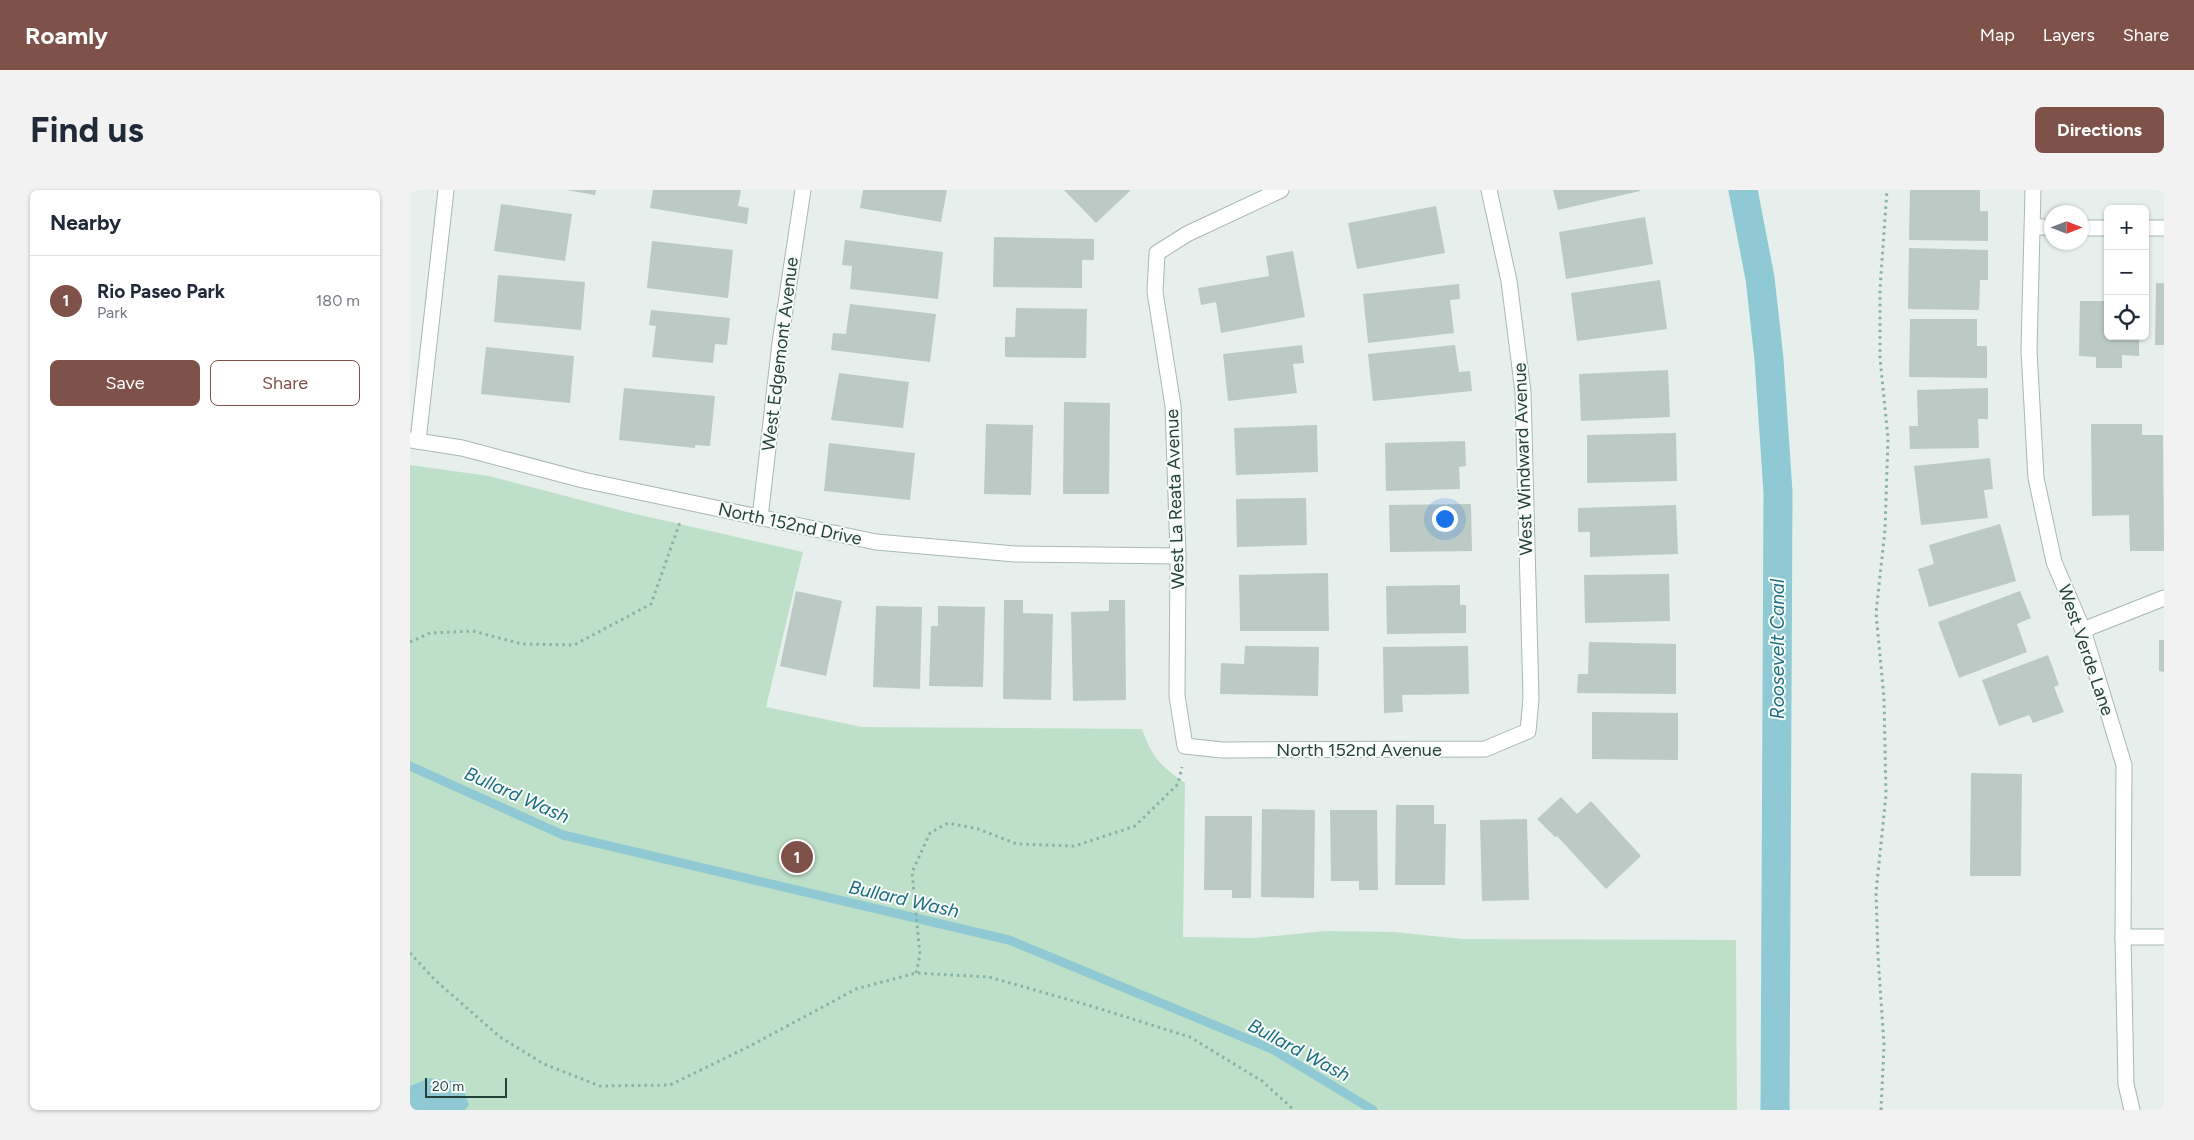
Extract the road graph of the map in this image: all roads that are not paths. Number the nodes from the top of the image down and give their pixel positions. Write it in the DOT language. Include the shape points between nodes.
graph roads {
  1 [pos="446,190"];
  2 [pos="803,190"];
  3 [pos="1281,190"];
  4 [pos="1489,190"];
  5 [pos="2033,190"];
  6 [pos="2033,227"];
  7 [pos="2044,227"];
  8 [pos="2089,228"];
  9 [pos="2104,228"];
  10 [pos="2149,228"];
  11 [pos="2164,228"];
  12 [pos="414,440"];
  13 [pos="760,518"];
  14 [pos="1178,556"];
  15 [pos="2164,598"];
  16 [pos="2083,630"];
  17 [pos="1528,731"];
  18 [pos="1186,746"];
  19 [pos="2123,937"];
  20 [pos="2164,937"];
  21 [pos="2132,1110"];
  1 -- 12 [label="street"];
  2 -- 13 [label="street, West Edgemont Avenue" via="780,343"];
  3 -- 14 [label="street, West La Reata Avenue" via="1187,234 1157,253 1156,292 1173,406"];
  4 -- 17 [label="street, West Windward Avenue" via="1509,281 1523,392"];
  5 -- 6 [label="street, West Verde Lane"];
  6 -- 7 [label="street"];
  6 -- 16 [label="street, West Verde Lane" via="2029,351 2036,478 2054,562"];
  8 -- 9 [label="street"];
  10 -- 11 [label="street"];
  12 -- 13 [label="street, North 152nd Drive" via="462,448 583,480"];
  13 -- 14 [label="street, North 152nd Drive" via="876,542 1015,554"];
  14 -- 18 [label="street, West La Reata Avenue" via="1177,696"];
  15 -- 16 [label="street"];
  16 -- 19 [label="street, West Verde Lane" via="2124,765"];
  17 -- 18 [label="street, North 152nd Avenue" via="1484,749 1232,750"];
  19 -- 20 [label="street"];
  19 -- 21 [label="street, West Verde Lane" via="2126,1084"];
}
